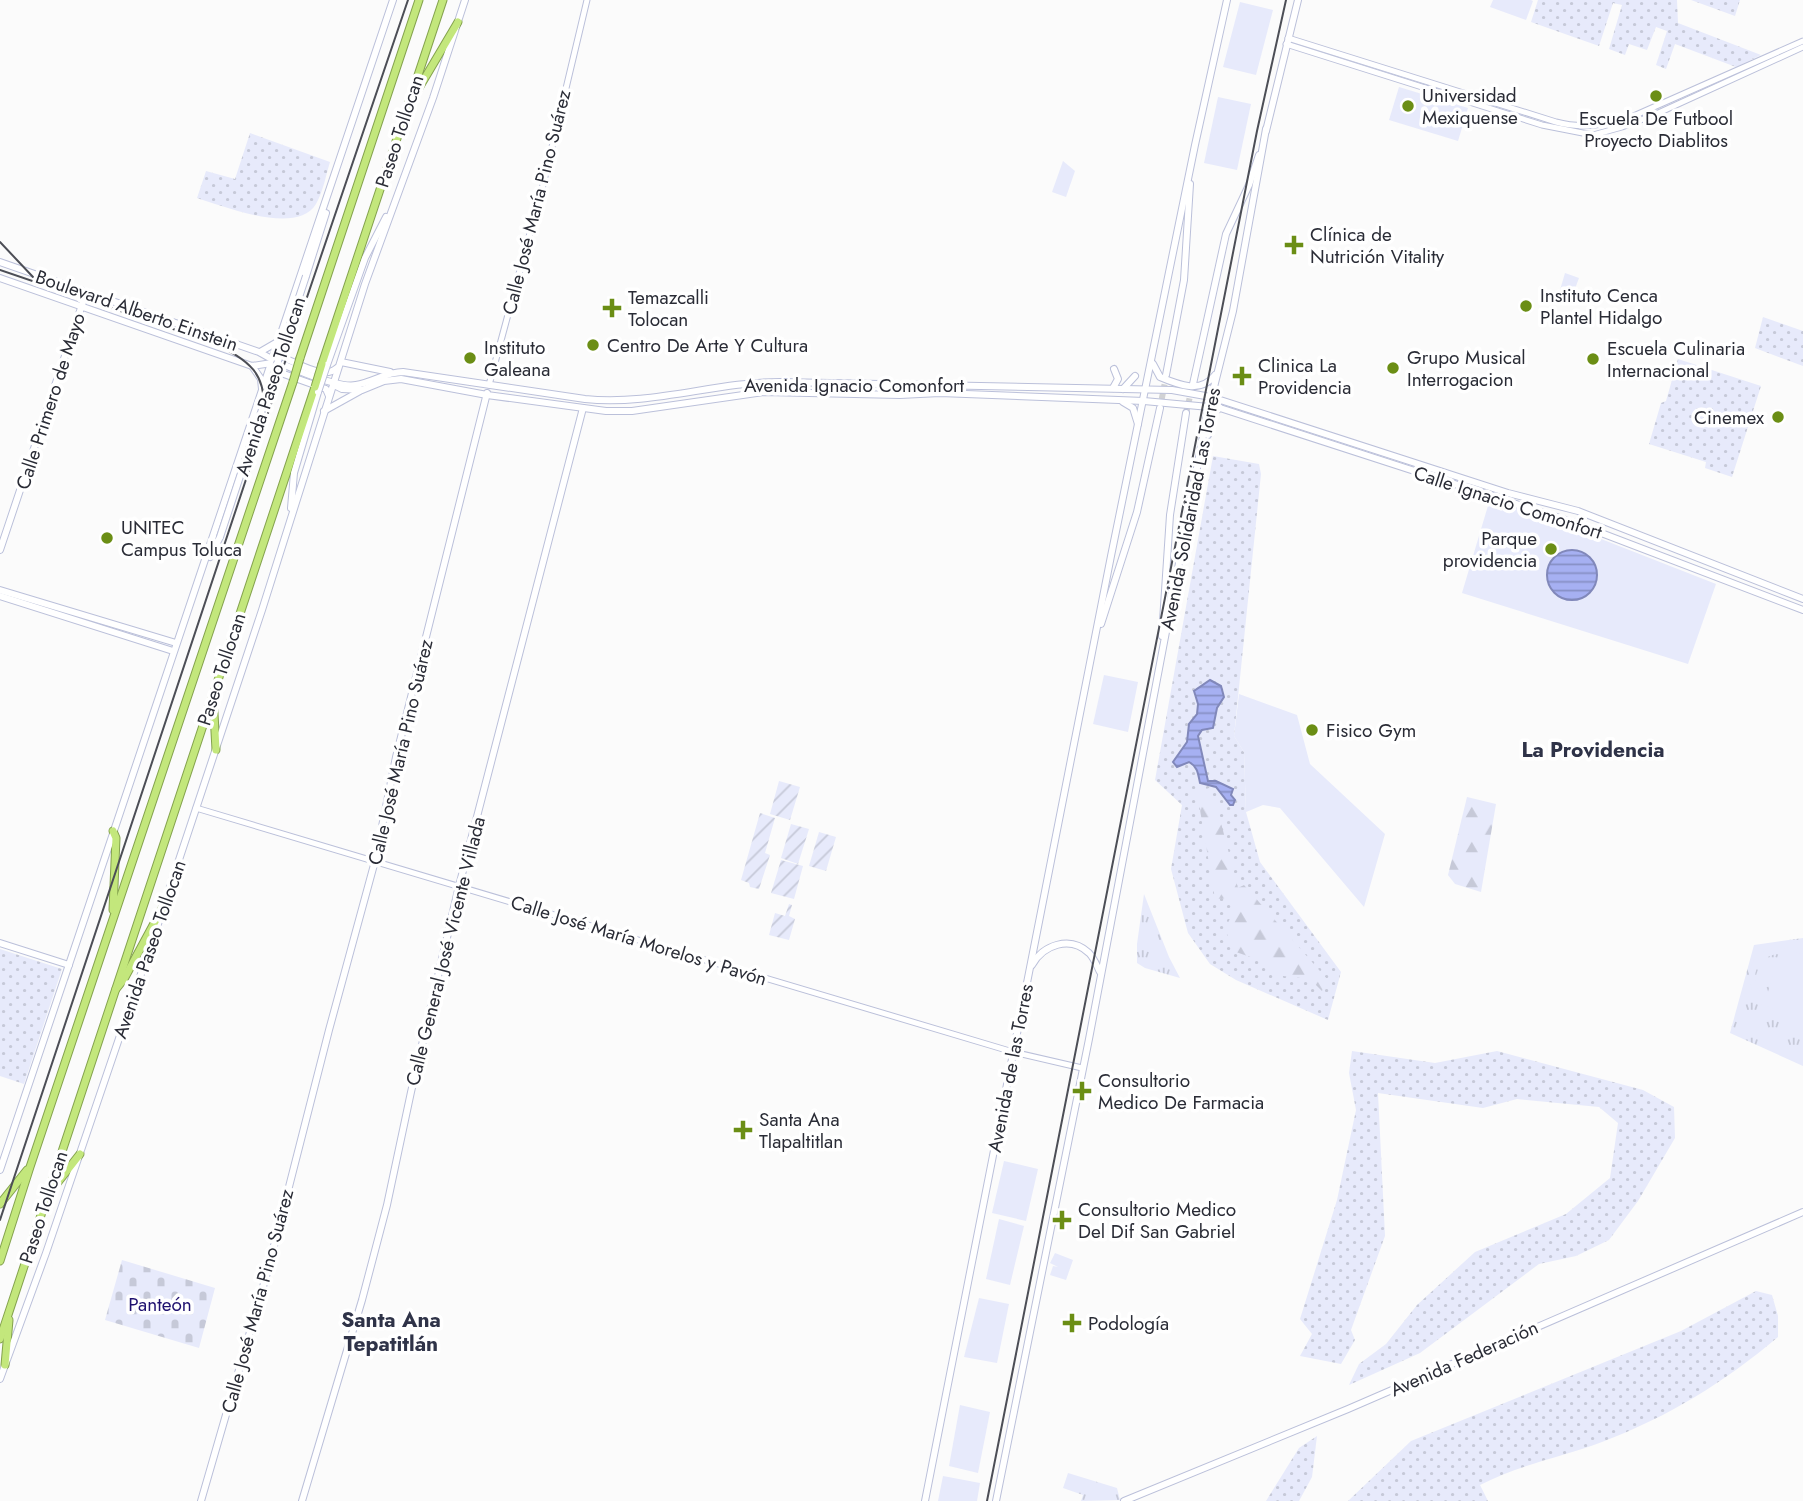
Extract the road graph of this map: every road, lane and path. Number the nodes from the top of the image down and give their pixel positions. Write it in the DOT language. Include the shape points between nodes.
graph roads {
  1 [pos="393,0"];
  2 [pos="419,0"];
  3 [pos="443,0"];
  4 [pos="465,0"];
  5 [pos="587,0"];
  6 [pos="1227,0"];
  7 [pos="1298,0"];
  8 [pos="458,22"];
  9 [pos="1287,41"];
  10 [pos="1803,41"];
  11 [pos="1803,47"];
  12 [pos="1748,69"];
  13 [pos="408,105"];
  14 [pos="1266,129"];
  15 [pos="1189,172"];
  16 [pos="327,197"];
  17 [pos="394,204"];
  18 [pos="0,262"];
  19 [pos="0,278"];
  20 [pos="86,293"];
  21 [pos="81,306"];
  22 [pos="279,341"];
  23 [pos="260,352"];
  24 [pos="273,362"];
  25 [pos="340,363"];
  26 [pos="1152,363"];
  27 [pos="325,364"];
  28 [pos="252,366"];
  29 [pos="1115,369"];
  30 [pos="391,372"];
  31 [pos="1216,373"];
  32 [pos="1166,375"];
  33 [pos="1135,376"];
  34 [pos="266,382"];
  35 [pos="333,383"];
  36 [pos="1193,384"];
  37 [pos="489,385"];
  38 [pos="1214,385"];
  39 [pos="1112,389"];
  40 [pos="1123,389"];
  41 [pos="317,390"];
  42 [pos="362,390"];
  43 [pos="1147,390"];
  44 [pos="263,393"];
  45 [pos="487,395"];
  46 [pos="1211,397"];
  47 [pos="329,398"];
  48 [pos="585,399"];
  49 [pos="1118,401"];
  50 [pos="1144,401"];
  51 [pos="1226,401"];
  52 [pos="1209,406"];
  53 [pos="1160,408"];
  54 [pos="1220,408"];
  55 [pos="583,410"];
  56 [pos="324,411"];
  57 [pos="1186,413"];
  58 [pos="1138,425"];
  59 [pos="1201,453"];
  60 [pos="291,517"];
  61 [pos="0,550"];
  62 [pos="202,571"];
  63 [pos="0,590"];
  64 [pos="0,596"];
  65 [pos="1803,599"];
  66 [pos="1803,610"];
  67 [pos="1096,635"];
  68 [pos="175,647"];
  69 [pos="1163,652"];
  70 [pos="213,693"];
  71 [pos="216,750"];
  72 [pos="196,808"];
  73 [pos="113,831"];
  74 [pos="375,861"];
  75 [pos="459,886"];
  76 [pos="164,905"];
  77 [pos="112,921"];
  78 [pos="0,943"];
  79 [pos="69,965"];
  80 [pos="1028,973"];
  81 [pos="1101,974"];
  82 [pos="113,992"];
  83 [pos="1013,1052"];
  84 [pos="1082,1068"];
  85 [pos="80,1154"];
  86 [pos="30,1167"];
  87 [pos="0,1170"];
  88 [pos="46,1197"];
  89 [pos="0,1204"];
  90 [pos="1803,1212"];
  91 [pos="0,1261"];
  92 [pos="9,1307"];
  93 [pos="0,1339"];
  94 [pos="5,1365"];
  95 [pos="0,1379"];
  96 [pos="201,1501"];
  97 [pos="302,1501"];
  98 [pos="925,1501"];
  99 [pos="996,1501"];
  100 [pos="1124,1501"];
  1 -- 16 [label="main road, Avenida Paseo Tollocan"];
  2 -- 77 [label="highway, Paseo Tollocan, bridge"];
  3 -- 13 [label="highway, Paseo Tollocan"];
  4 -- 8 [label="main road, Avenida Paseo Tollocan"];
  5 -- 37 [label="street, Calle José María Pino Suárez"];
  6 -- 15 [label="main road"];
  7 -- 9 [label="main road, Avenida Solidaridad Las Torres"];
  8 -- 13 [label="highway"];
  8 -- 17 [label="main road, Avenida Paseo Tollocan"];
  9 -- 12 [label="street" via="1557,129 1593,135 1630,125"];
  9 -- 14 [label="main road, Avenida Solidaridad Las Torres"];
  10 -- 12 [label="street"];
  11 -- 12 [label="street"];
  13 -- 27 [label="highway, Paseo Tollocan"];
  14 -- 31 [label="main road, Avenida Solidaridad Las Torres" via="1233,311"];
  14 -- 36 [label="main road, Avenida Solidaridad Las Torres" via="1251,180 1226,234"];
  15 -- 26 [label="main road"];
  15 -- 32 [label="main road" via="1184,280"];
  16 -- 22 [label="main road, Avenida Paseo Tollocan"];
  16 -- 62 [label="main road, Avenida Paseo Tollocan, bridge" via="324,221 220,537"];
  17 -- 25 [label="main road, Avenida Paseo Tollocan"];
  17 -- 27 [label="main road, Avenida Paseo Tollocan" via="365,258"];
  18 -- 20 [label="main road, Boulevard Alberto Einstein"];
  19 -- 21 [label="main road, Boulevard Alberto Einstein"];
  20 -- 21 [label="main road, Calle Primero de Mayo"];
  20 -- 23 [label="main road, Boulevard Alberto Einstein"];
  21 -- 28 [label="main road, Boulevard Alberto Einstein"];
  21 -- 61 [label="main road, Calle Primero de Mayo"];
  22 -- 23 [label="main road"];
  22 -- 24 [label="main road, Avenida Paseo Tollocan"];
  22 -- 25 [label="main road" via="286,359 325,373 334,372"];
  23 -- 24 [label="main road, Boulevard Alberto Einstein"];
  24 -- 28 [label="main road, Boulevard Alberto Einstein"];
  24 -- 34 [label="main road, Avenida Paseo Tollocan"];
  24 -- 35 [label="main road"];
  25 -- 30 [label="main road"];
  25 -- 35 [label="main road, Avenida Paseo Tollocan"];
  26 -- 31 [label="main road" via="1160,377 1195,387 1204,386"];
  26 -- 43 [label="main road"];
  27 -- 41 [label="highway, Paseo Tollocan, bridge"];
  28 -- 44 [label="main road"];
  29 -- 39 [label="main road" via="1118,379"];
  30 -- 35 [label="main road, Avenida Ignacio Comonfort" via="355,385"];
  30 -- 37 [label="main road, Avenida Ignacio Comonfort"];
  31 -- 38 [label="main road, Avenida Solidaridad Las Torres"];
  33 -- 40 [label="main road"];
  34 -- 44 [label="main road, Avenida Paseo Tollocan"];
  34 -- 47 [label="main road" via="282,373 326,389"];
  35 -- 42 [label="main road, Avenida Ignacio Comonfort" via="342,389"];
  35 -- 47 [label="main road, Avenida Paseo Tollocan"];
  37 -- 45 [label="main road, Calle José María Pino Suárez"];
  37 -- 48 [label="main road, Avenida Ignacio Comonfort"];
  38 -- 46 [label="main road, Avenida Solidaridad Las Torres"];
  38 -- 51 [label="main road"];
  39 -- 40 [label="main road, Avenida Ignacio Comonfort"];
  39 -- 48 [label="main road, Avenida Ignacio Comonfort" via="768,382 627,401"];
  40 -- 43 [label="main road, Avenida Ignacio Comonfort"];
  41 -- 60 [label="main road, Avenida Paseo Tollocan" via="294,473"];
  41 -- 70 [label="highway, Paseo Tollocan"];
  42 -- 45 [label="main road, Avenida Ignacio Comonfort" via="401,379"];
  42 -- 56 [label="main road"];
  43 -- 46 [label="main road, Avenida Ignacio Comonfort"];
  43 -- 50 [label="main road"];
  44 -- 62 [label="main road, Avenida Paseo Tollocan"];
  45 -- 55 [label="main road, Avenida Ignacio Comonfort"];
  45 -- 74 [label="main road, Calle José María Pino Suárez" via="397,750"];
  46 -- 51 [label="main road, Calle Ignacio Comonfort"];
  46 -- 52 [label="main road, Avenida Solidaridad Las Torres"];
  47 -- 56 [label="main road, Avenida Paseo Tollocan"];
  48 -- 55 [label="main road, Calle General José Vicente Villada"];
  49 -- 50 [label="main road, Avenida Ignacio Comonfort"];
  49 -- 55 [label="main road, Avenida Ignacio Comonfort" via="764,391 632,411"];
  49 -- 58 [label="main road" via="1133,408"];
  50 -- 52 [label="main road, Avenida Ignacio Comonfort"];
  50 -- 58 [label="main road"];
  51 -- 65 [label="main road, Calle Ignacio Comonfort" via="1508,493 1578,511"];
  52 -- 54 [label="main road, Calle Ignacio Comonfort"];
  52 -- 59 [label="main road, Avenida Solidaridad Las Torres"];
  53 -- 67 [label="main road" via="1137,512"];
  54 -- 59 [label="main road" via="1214,412"];
  54 -- 66 [label="main road, Calle Ignacio Comonfort" via="1575,523"];
  55 -- 75 [label="main road, Calle General José Vicente Villada"];
  56 -- 60 [label="main road, Avenida Paseo Tollocan"];
  57 -- 69 [label="main road, Avenida Solidaridad Las Torres" via="1170,515"];
  58 -- 67 [label="main road"];
  59 -- 69 [label="main road, Avenida Solidaridad Las Torres"];
  60 -- 71 [label="main road, Avenida Paseo Tollocan"];
  62 -- 68 [label="main road, Avenida Paseo Tollocan"];
  63 -- 68 [label="main road"];
  64 -- 68 [label="main road"];
  67 -- 80 [label="main road, Avenida de las Torres"];
  68 -- 73 [label="main road, Avenida Paseo Tollocan"];
  69 -- 81 [label="main road"];
  70 -- 71 [label="highway"];
  70 -- 82 [label="highway, Paseo Tollocan"];
  71 -- 72 [label="main road, Avenida Paseo Tollocan"];
  72 -- 74 [label="street, Calle José María Morelos y Pavón"];
  72 -- 76 [label="main road, Avenida Paseo Tollocan"];
  73 -- 77 [label="highway"];
  73 -- 79 [label="main road, Avenida Paseo Tollocan"];
  74 -- 75 [label="street, Calle José María Morelos y Pavón"];
  74 -- 96 [label="main road, Calle José María Pino Suárez" via="267,1273"];
  75 -- 83 [label="street, Calle José María Morelos y Pavón"];
  75 -- 97 [label="main road, Calle General José Vicente Villada" via="387,1205"];
  76 -- 82 [label="highway"];
  76 -- 85 [label="main road, Avenida Paseo Tollocan"];
  77 -- 86 [label="highway, Paseo Tollocan"];
  78 -- 79 [label="main road"];
  79 -- 87 [label="main road, Avenida Paseo Tollocan"];
  80 -- 81 [label="main road" via="1044,950 1061,944 1090,953"];
  80 -- 83 [label="main road, Avenida de las Torres"];
  81 -- 84 [label="main road"];
  82 -- 88 [label="highway, Paseo Tollocan"];
  83 -- 84 [label="street, Calle José María Morelos y Pavón"];
  83 -- 98 [label="main road, Avenida de las Torres"];
  84 -- 99 [label="main road"];
  85 -- 88 [label="highway"];
  85 -- 94 [label="main road, Avenida Paseo Tollocan"];
  86 -- 89 [label="highway"];
  86 -- 91 [label="highway, Paseo Tollocan"];
  88 -- 92 [label="highway, Paseo Tollocan"];
  90 -- 100 [label="main road, Avenida Federación"];
  92 -- 93 [label="highway, Paseo Tollocan"];
  92 -- 94 [label="highway"];
  94 -- 95 [label="main road, Avenida Paseo Tollocan"];
}
